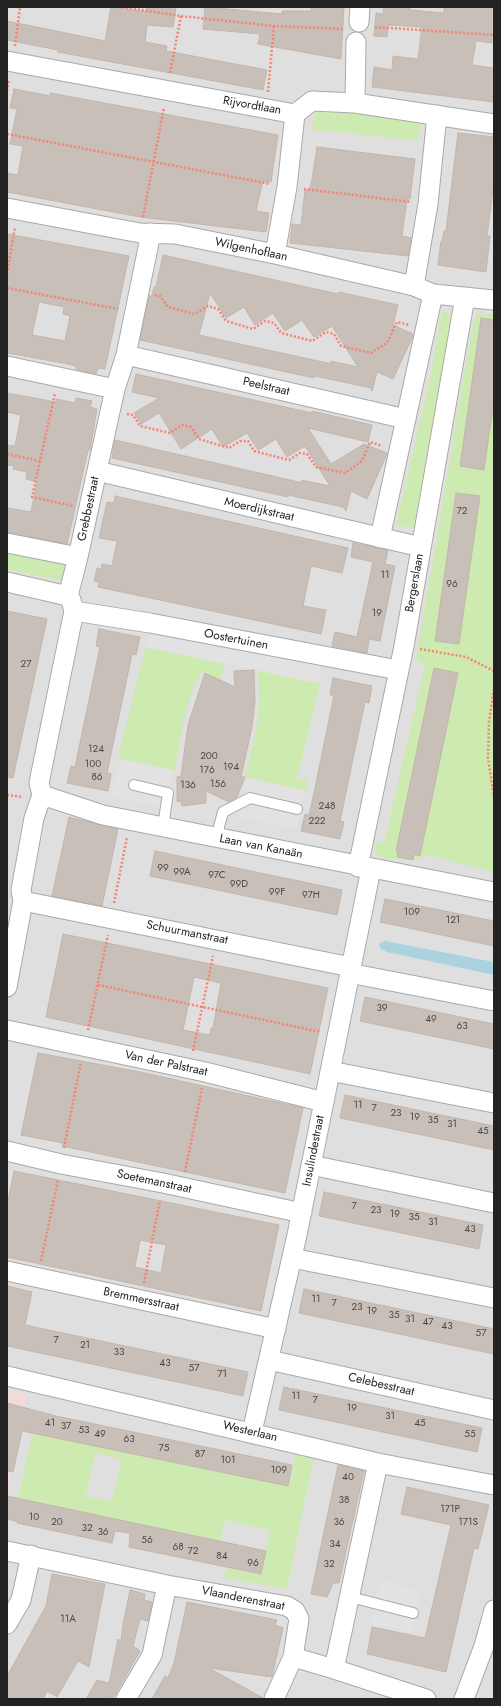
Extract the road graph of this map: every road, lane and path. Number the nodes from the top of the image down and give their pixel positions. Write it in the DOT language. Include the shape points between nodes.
graph roads {
  1 [pos="122,7"];
  2 [pos="181,16"];
  3 [pos="274,26"];
  4 [pos="360,26"];
  5 [pos="494,35"];
  6 [pos="7,61"];
  7 [pos="167,90"];
  8 [pos="355,103"];
  9 [pos="267,109"];
  10 [pos="294,114"];
  11 [pos="437,115"];
  12 [pos="494,124"];
  13 [pos="7,134"];
  14 [pos="153,162"];
  15 [pos="287,187"];
  16 [pos="428,204"];
  17 [pos="13,208"];
  18 [pos="146,233"];
  19 [pos="275,254"];
  20 [pos="7,274"];
  21 [pos="414,286"];
  22 [pos="7,288"];
  23 [pos="138,291"];
  24 [pos="433,294"];
  25 [pos="465,298"];
  26 [pos="494,300"];
  27 [pos="133,314"];
  28 [pos="426,329"];
  29 [pos="126,355"];
  30 [pos="7,366"];
  31 [pos="58,376"];
  32 [pos="115,389"];
  33 [pos="110,412"];
  34 [pos="406,419"];
  35 [pos="400,451"];
  36 [pos="7,454"];
  37 [pos="40,461"];
  38 [pos="97,471"];
  39 [pos="89,510"];
  40 [pos="380,538"];
  41 [pos="7,543"];
  42 [pos="421,547"];
  43 [pos="78,557"];
  44 [pos="7,582"];
  45 [pos="71,603"];
  46 [pos="404,646"];
  47 [pos="398,670"];
  48 [pos="494,671"];
  49 [pos="494,689"];
  50 [pos="134,785"];
  51 [pos="40,789"];
  52 [pos="494,797"];
  53 [pos="297,809"];
  54 [pos="130,821"];
  55 [pos="162,827"];
  56 [pos="216,838"];
  57 [pos="365,868"];
  58 [pos="494,892"];
  59 [pos="23,901"];
  60 [pos="111,918"];
  61 [pos="217,938"];
  62 [pos="350,970"];
  63 [pos="98,985"];
  64 [pos="7,987"];
  65 [pos="494,1001"];
  66 [pos="202,1006"];
  67 [pos="7,1030"];
  68 [pos="337,1035"];
  69 [pos="85,1047"];
  70 [pos="197,1070"];
  71 [pos="330,1071"];
  72 [pos="324,1102"];
  73 [pos="494,1103"];
  74 [pos="7,1150"];
  75 [pos="61,1164"];
  76 [pos="311,1165"];
  77 [pos="163,1183"];
  78 [pos="182,1187"];
  79 [pos="494,1203"];
  80 [pos="302,1213"];
  81 [pos="292,1258"];
  82 [pos="7,1271"];
  83 [pos="38,1278"];
  84 [pos="494,1298"];
  85 [pos="141,1300"];
  86 [pos="276,1329"];
  87 [pos="269,1360"];
  88 [pos="7,1376"];
  89 [pos="494,1410"];
  90 [pos="252,1432"];
  91 [pos="378,1463"];
  92 [pos="494,1485"];
  93 [pos="7,1550"];
  94 [pos="31,1555"];
  95 [pos="167,1585"];
  96 [pos="350,1597"];
  97 [pos="494,1610"];
  98 [pos="413,1613"];
  99 [pos="7,1624"];
  100 [pos="293,1657"];
  101 [pos="334,1669"];
  102 [pos="126,1699"];
  103 [pos="274,1699"];
  104 [pos="426,1699"];
  105 [pos="464,1699"];
  1 -- 2 [label="path"];
  2 -- 3 [label="path"];
  2 -- 7 [label="path"];
  3 -- 4 [label="path"];
  3 -- 9 [label="path"];
  4 -- 5 [label="path"];
  4 -- 8 [label="street"];
  6 -- 7 [label="street, Rijvordtlaan"];
  7 -- 9 [label="street, Rijvordtlaan"];
  7 -- 14 [label="path"];
  8 -- 10 [label="street, Rijvordtlaan" via="312,101"];
  8 -- 11 [label="street, Rijvordtlaan"];
  9 -- 10 [label="street, Rijvordtlaan"];
  10 -- 15 [label="street"];
  11 -- 12 [label="street, Rijvordtlaan"];
  11 -- 16 [label="street"];
  13 -- 14 [label="path"];
  14 -- 15 [label="path"];
  14 -- 18 [label="path"];
  15 -- 16 [label="path"];
  15 -- 19 [label="street"];
  16 -- 21 [label="street"];
  17 -- 18 [label="street, Wilgenhoflaan"];
  17 -- 20 [label="path"];
  18 -- 19 [label="street, Wilgenhoflaan" via="175,234"];
  18 -- 23 [label="street, Grebbestraat"];
  19 -- 21 [label="street, Wilgenhoflaan"];
  21 -- 24 [label="street, Wilgenhoflaan"];
  22 -- 27 [label="path"];
  23 -- 27 [label="street, Grebbestraat"];
  23 -- 28 [label="path" via="160,296 168,307 195,314 208,306 218,309 226,321 253,329 265,321 274,323 281,333 312,341 326,332 334,334 341,346 372,353 387,343 397,322"];
  24 -- 25 [label="street, Wilgenhoflaan"];
  24 -- 28 [label="street"];
  25 -- 26 [label="street, Wilgenhoflaan"];
  25 -- 42 [label="street, Bergerslaan"];
  27 -- 29 [label="street, Grebbestraat"];
  28 -- 34 [label="street"];
  29 -- 32 [label="street, Grebbestraat"];
  29 -- 34 [label="street, Peelstraat"];
  30 -- 31 [label="street"];
  31 -- 32 [label="street"];
  31 -- 37 [label="path"];
  32 -- 33 [label="street, Grebbestraat"];
  33 -- 35 [label="path" via="133,415 140,426 170,433 182,426 191,427 199,439 229,448 240,440 248,441 254,451 289,460 300,453 307,454 316,467 345,473 362,461 370,442"];
  33 -- 38 [label="street, Grebbestraat"];
  34 -- 35 [label="street"];
  35 -- 40 [label="street"];
  36 -- 37 [label="path"];
  37 -- 39 [label="path" via="32,497"];
  38 -- 39 [label="street, Grebbestraat"];
  38 -- 40 [label="street, Moerdijkstraat"];
  39 -- 43 [label="street, Grebbestraat"];
  40 -- 42 [label="street, Moerdijkstraat"];
  41 -- 43 [label="street"];
  42 -- 46 [label="street, Bergerslaan"];
  43 -- 45 [label="street, Grebbestraat"];
  44 -- 45 [label="street, Oostertuinen"];
  45 -- 47 [label="street, Oostertuinen" via="150,623"];
  45 -- 51 [label="street, Grebbestraat"];
  46 -- 47 [label="street, Bergerslaan"];
  46 -- 48 [label="path" via="466,657"];
  47 -- 57 [label="street, Bergerslaan"];
  49 -- 52 [label="path" via="488,721 488,758"];
  50 -- 55 [label="lane" via="168,793"];
  51 -- 54 [label="street, Laan van Kanaän" via="103,815"];
  51 -- 59 [label="street, Grebbestraat" via="21,890"];
  53 -- 56 [label="lane" via="250,798 223,812"];
  54 -- 55 [label="street, Laan van Kanaän"];
  54 -- 60 [label="path"];
  55 -- 56 [label="street, Laan van Kanaän"];
  56 -- 57 [label="street, Laan van Kanaän"];
  57 -- 58 [label="street, Laan van Kanaän"];
  57 -- 62 [label="street, Insulindestraat"];
  59 -- 60 [label="street, Schuurmanstraat"];
  59 -- 64 [label="street, Grebbestraat"];
  60 -- 61 [label="street, Schuurmanstraat"];
  60 -- 63 [label="path"];
  61 -- 62 [label="street, Schuurmanstraat"];
  61 -- 66 [label="path"];
  62 -- 65 [label="street, Schuurmanstraat"];
  62 -- 68 [label="street, Insulindestraat"];
  63 -- 66 [label="path"];
  63 -- 69 [label="path"];
  66 -- 68 [label="path"];
  66 -- 70 [label="path"];
  67 -- 69 [label="street, Van der Palstraat"];
  68 -- 71 [label="street, Insulindestraat"];
  69 -- 70 [label="street, Van der Palstraat"];
  69 -- 75 [label="path"];
  70 -- 72 [label="street, Van der Palstraat"];
  70 -- 78 [label="path"];
  71 -- 72 [label="street, Insulindestraat"];
  71 -- 73 [label="street"];
  72 -- 76 [label="street, Insulindestraat"];
  74 -- 75 [label="street, Soetemanstraat"];
  75 -- 77 [label="street, Soetemanstraat"];
  75 -- 83 [label="path"];
  76 -- 79 [label="street"];
  76 -- 80 [label="street, Insulindestraat"];
  77 -- 78 [label="street, Soetemanstraat"];
  77 -- 85 [label="path"];
  78 -- 80 [label="street, Soetemanstraat"];
  80 -- 81 [label="street, Insulindestraat"];
  81 -- 84 [label="street"];
  81 -- 86 [label="street, Insulindestraat"];
  82 -- 83 [label="street, Bremmersstraat"];
  83 -- 85 [label="street, Bremmersstraat"];
  85 -- 86 [label="street, Bremmersstraat"];
  86 -- 87 [label="street, Insulindestraat"];
  87 -- 89 [label="street, Celebesstraat"];
  87 -- 90 [label="street, Insulindestraat"];
  88 -- 90 [label="street, Westerlaan"];
  90 -- 91 [label="street, Westerlaan"];
  91 -- 92 [label="street, Westerlaan"];
  91 -- 96 [label="street"];
  93 -- 94 [label="street, Vlaanderenstraat"];
  94 -- 95 [label="street, Vlaanderenstraat"];
  94 -- 99 [label="street" via="20,1600"];
  95 -- 100 [label="street, Vlaanderenstraat" via="287,1606 295,1611 299,1619"];
  95 -- 102 [label="street" via="152,1655"];
  96 -- 98 [label="lane"];
  96 -- 101 [label="street"];
  97 -- 105 [label="street" via="484,1646"];
  100 -- 101 [label="street"];
  100 -- 103 [label="street"];
  101 -- 104 [label="street"];
}
